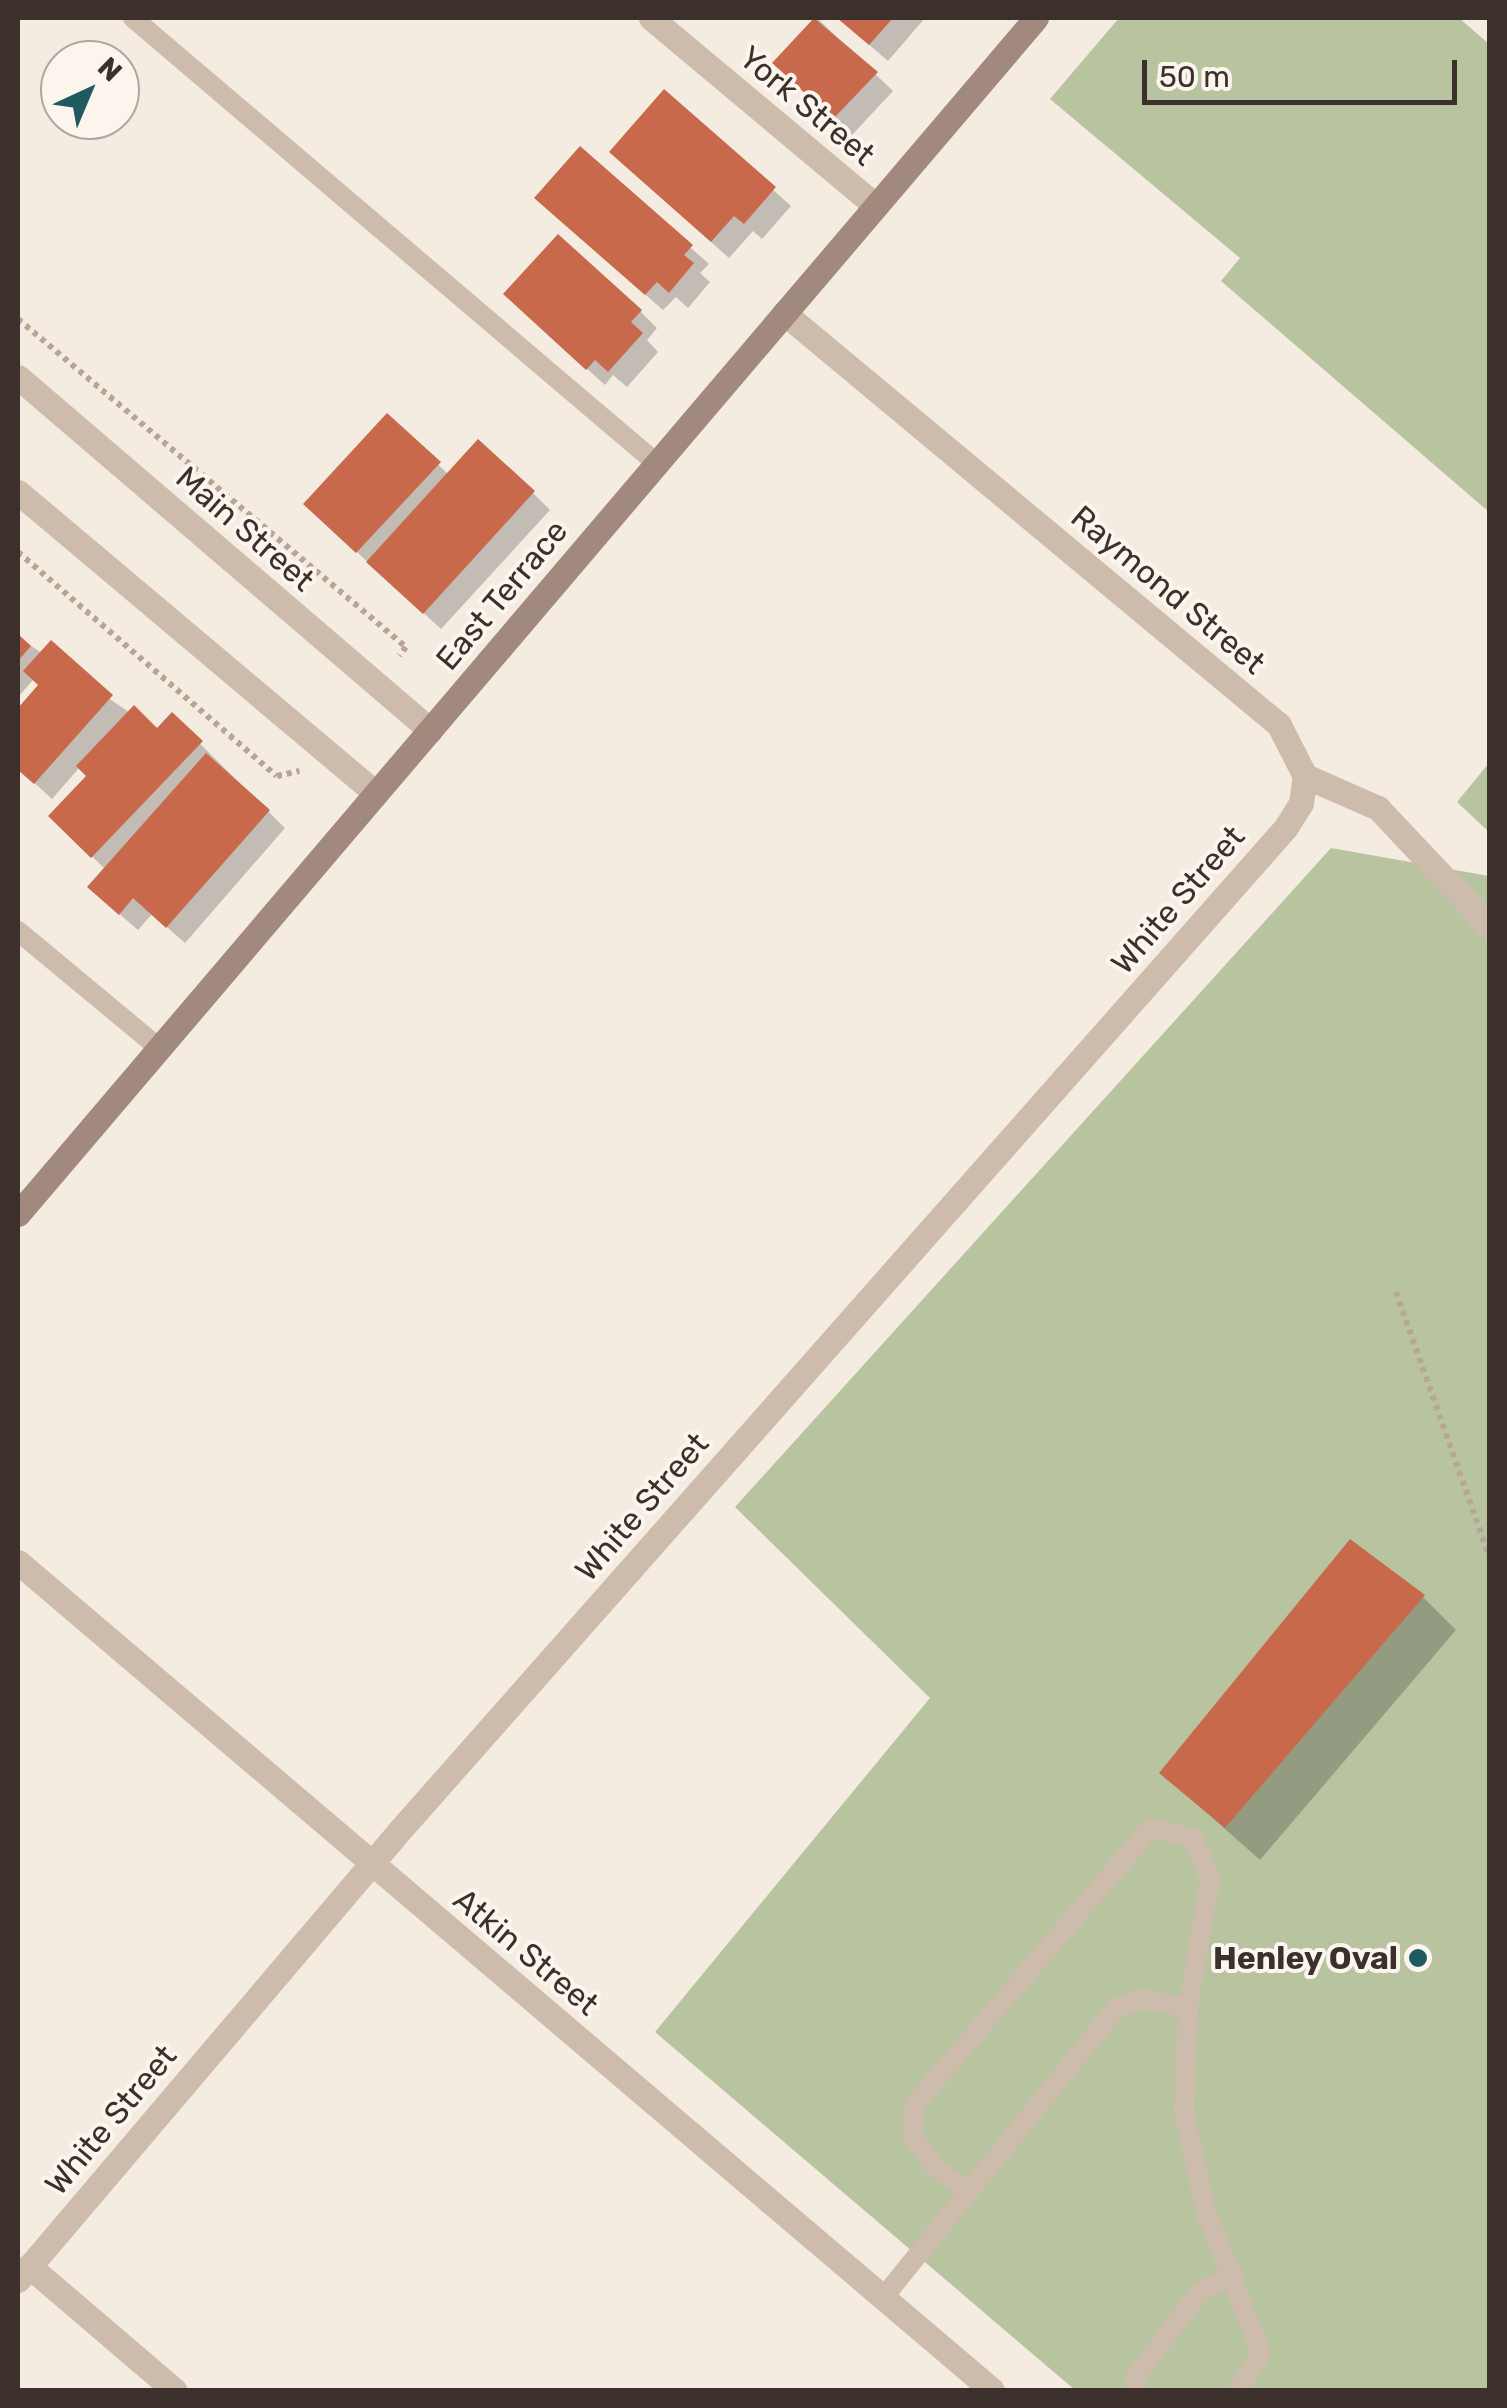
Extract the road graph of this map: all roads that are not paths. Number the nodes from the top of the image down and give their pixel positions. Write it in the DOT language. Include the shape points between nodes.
graph roads {
  1 [pos="133,18"];
  2 [pos="651,18"];
  3 [pos="1036,18"];
  4 [pos="876,206"];
  5 [pos="784,314"];
  6 [pos="18,377"];
  7 [pos="656,463"];
  8 [pos="18,492"];
  9 [pos="430,730"];
  10 [pos="1305,776"];
  11 [pos="376,794"];
  12 [pos="1490,926"];
  13 [pos="18,931"];
  14 [pos="159,1048"];
  15 [pos="18,1214"];
  16 [pos="18,1562"];
  17 [pos="371,1863"];
  18 [pos="1188,2008"];
  19 [pos="968,2191"];
  20 [pos="23,2273"];
  21 [pos="1233,2274"];
  22 [pos="883,2298"];
  23 [pos="174,2390"];
  24 [pos="992,2390"];
  25 [pos="1136,2390"];
  26 [pos="1238,2390"];
  1 -- 7 [label="lane"];
  2 -- 4 [label="street, York Street"];
  3 -- 4 [label="street, East Terrace"];
  4 -- 5 [label="street, East Terrace"];
  5 -- 7 [label="street, East Terrace"];
  5 -- 10 [label="street, Raymond Street" via="1279,725"];
  6 -- 9 [label="street, Main Street"];
  7 -- 9 [label="street, East Terrace"];
  8 -- 11 [label="street"];
  9 -- 11 [label="street, East Terrace"];
  10 -- 12 [label="street" via="1378,808"];
  10 -- 17 [label="street, White Street" via="1301,803 1286,827"];
  11 -- 14 [label="street, East Terrace"];
  13 -- 14 [label="lane"];
  14 -- 15 [label="street, East Terrace"];
  16 -- 17 [label="street, Atkin Street"];
  17 -- 20 [label="street, White Street"];
  17 -- 22 [label="street, Atkin Street"];
  18 -- 19 [label="lane" via="1143,1998 1115,2009"];
  18 -- 19 [label="lane" via="1210,1878 1193,1838 1151,1828 916,2104 913,2137 936,2168"];
  18 -- 21 [label="lane" via="1184,2112 1206,2212"];
  19 -- 22 [label="lane"];
  20 -- 23 [label="street"];
  21 -- 25 [label="lane" via="1200,2292 1135,2377"];
  21 -- 26 [label="lane" via="1261,2353"];
  22 -- 24 [label="street, Atkin Street"];
}
